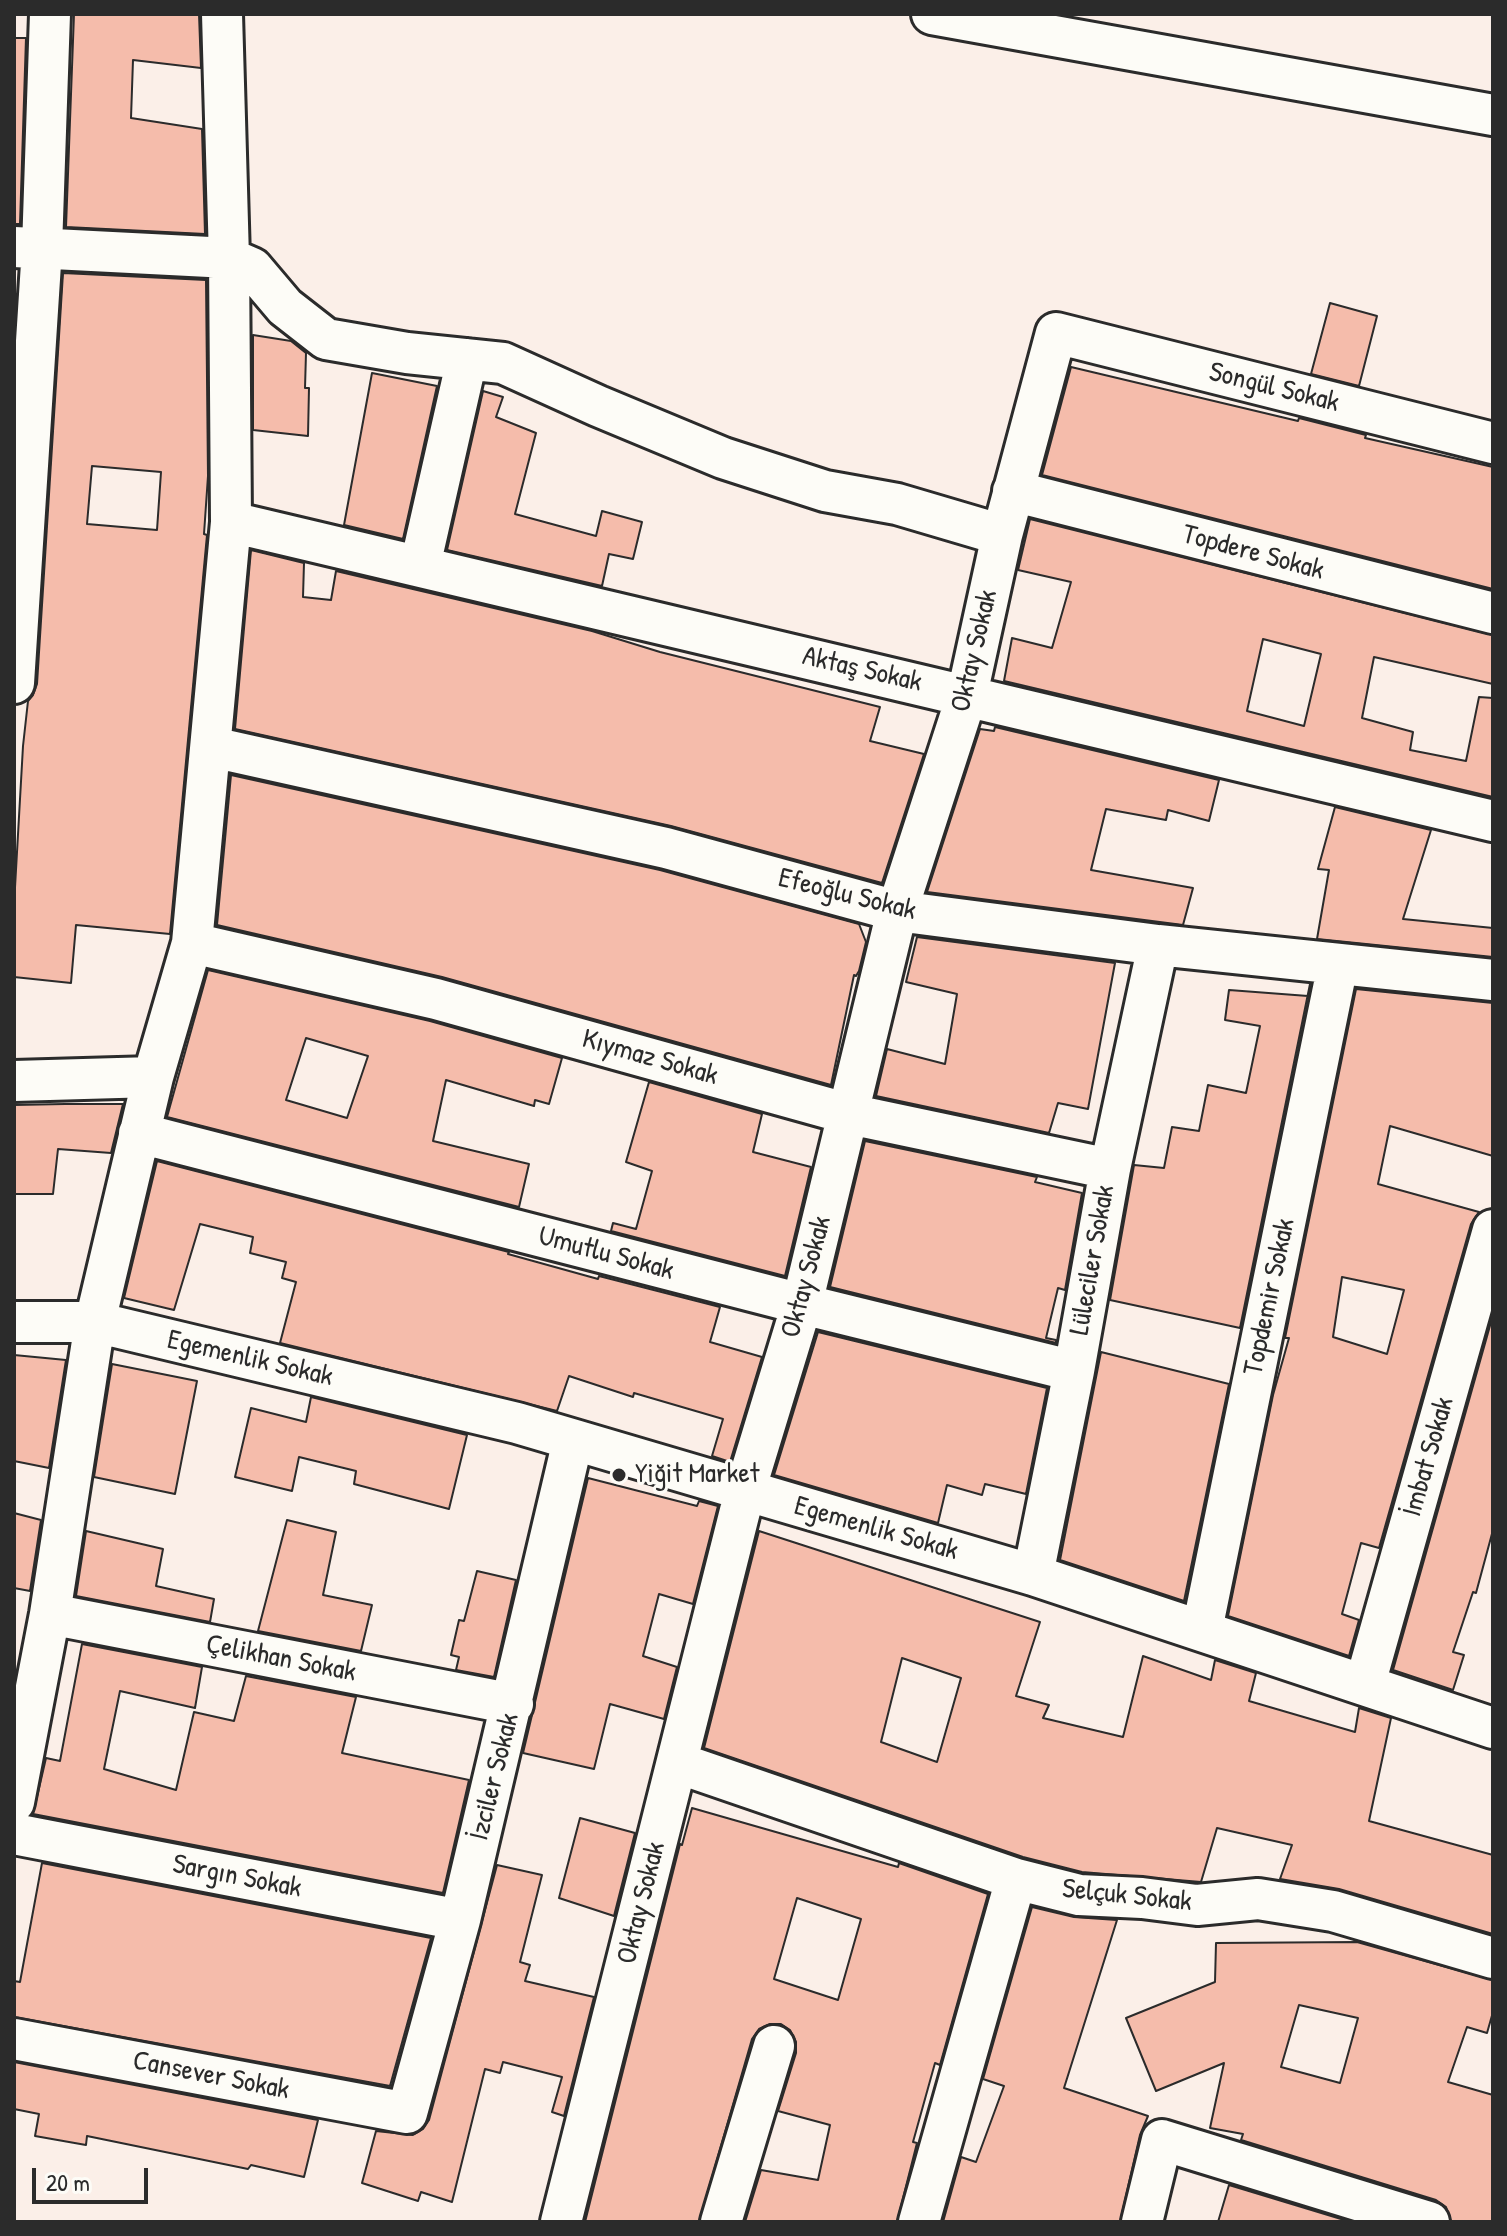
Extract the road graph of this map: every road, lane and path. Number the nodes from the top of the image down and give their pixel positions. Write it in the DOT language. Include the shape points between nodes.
graph roads {
  1 [pos="50,14"];
  2 [pos="222,14"];
  3 [pos="932,14"];
  4 [pos="1493,115"];
  5 [pos="28,247"];
  6 [pos="229,258"];
  7 [pos="1056,333"];
  8 [pos="467,359"];
  9 [pos="1493,443"];
  10 [pos="1013,491"];
  11 [pos="231,522"];
  12 [pos="1002,535"];
  13 [pos="420,566"];
  14 [pos="1493,613"];
  15 [pos="14,683"];
  16 [pos="967,695"];
  17 [pos="212,747"];
  18 [pos="1493,821"];
  19 [pos="897,911"];
  20 [pos="192,943"];
  21 [pos="1158,945"];
  22 [pos="1338,964"];
  23 [pos="1493,980"];
  24 [pos="153,1077"];
  25 [pos="14,1081"];
  26 [pos="849,1114"];
  27 [pos="139,1133"];
  28 [pos="1110,1169"];
  29 [pos="1493,1230"];
  30 [pos="802,1304"];
  31 [pos="14,1322"];
  32 [pos="95,1322"];
  33 [pos="1074,1371"];
  34 [pos="573,1440"];
  35 [pos="745,1491"];
  36 [pos="1033,1575"];
  37 [pos="50,1614"];
  38 [pos="1202,1630"];
  39 [pos="1365,1684"];
  40 [pos="513,1704"];
  41 [pos="1493,1728"];
  42 [pos="678,1763"];
  43 [pos="14,1802"];
  44 [pos="14,1834"];
  45 [pos="1016,1879"];
  46 [pos="460,1920"];
  47 [pos="1493,1958"];
  48 [pos="14,2039"];
  49 [pos="774,2046"];
  50 [pos="407,2113"];
  51 [pos="561,2222"];
  52 [pos="721,2222"];
  53 [pos="919,2222"];
  54 [pos="1142,2222"];
  55 [pos="1429,2222"];
  1 -- 5 [label="street"];
  2 -- 6 [label="street"];
  3 -- 4 [label="street"];
  5 -- 6 [label="street"];
  5 -- 15 [label="street"];
  6 -- 8 [label="street" via="252,268 285,307 326,339"];
  6 -- 11 [label="street"];
  7 -- 9 [label="street, Songül Sokak"];
  7 -- 10 [label="street, Oktay Sokak"];
  8 -- 12 [label="street" via="503,363 723,458 825,491 897,504"];
  8 -- 13 [label="street"];
  10 -- 12 [label="street, Oktay Sokak"];
  10 -- 14 [label="street, Topdere Sokak"];
  11 -- 13 [label="street, Aktaş Sokak"];
  11 -- 17 [label="street"];
  12 -- 16 [label="street, Oktay Sokak"];
  13 -- 16 [label="street, Aktaş Sokak"];
  16 -- 18 [label="street, Aktaş Sokak"];
  16 -- 19 [label="street, Oktay Sokak"];
  17 -- 19 [label="street, Efeoğlu Sokak" via="666,848"];
  17 -- 20 [label="street"];
  19 -- 21 [label="street, Efeoğlu Sokak"];
  19 -- 26 [label="street, Oktay Sokak"];
  20 -- 24 [label="street"];
  20 -- 26 [label="street, Kıymaz Sokak" via="436,999"];
  21 -- 22 [label="street, Efeoğlu Sokak"];
  21 -- 28 [label="street, Lüleciler Sokak"];
  22 -- 23 [label="street, Efeoğlu Sokak"];
  22 -- 38 [label="street, Topdemir Sokak"];
  24 -- 25 [label="street"];
  24 -- 27 [label="street"];
  26 -- 28 [label="street, Kıymaz Sokak"];
  26 -- 30 [label="street, Oktay Sokak"];
  27 -- 30 [label="street, Umutlu Sokak"];
  27 -- 32 [label="street"];
  28 -- 33 [label="street, Lüleciler Sokak"];
  29 -- 39 [label="street, İmbat Sokak"];
  30 -- 33 [label="street, Umutlu Sokak"];
  30 -- 35 [label="street, Oktay Sokak"];
  31 -- 32 [label="street, Egemenlik Sokak"];
  32 -- 34 [label="street, Egemenlik Sokak"];
  32 -- 37 [label="street"];
  33 -- 36 [label="street, Lüleciler Sokak"];
  34 -- 35 [label="street, Egemenlik Sokak"];
  34 -- 40 [label="street, İzciler Sokak"];
  35 -- 36 [label="street, Egemenlik Sokak"];
  35 -- 42 [label="street, Oktay Sokak"];
  36 -- 38 [label="street, Egemenlik Sokak"];
  37 -- 40 [label="street, Çelikhan Sokak"];
  37 -- 43 [label="street"];
  38 -- 39 [label="street, Egemenlik Sokak"];
  39 -- 41 [label="street, Egemenlik Sokak"];
  40 -- 46 [label="street, İzciler Sokak"];
  42 -- 45 [label="street, Selçuk Sokak"];
  42 -- 51 [label="street, Oktay Sokak"];
  44 -- 46 [label="street, Sargın Sokak"];
  45 -- 47 [label="street, Selçuk Sokak" via="1079,1895 1197,1905 1273,1901 1333,1911"];
  45 -- 53 [label="street"];
  46 -- 50 [label="street, İzciler Sokak"];
  48 -- 50 [label="street, Cansever Sokak"];
  49 -- 52 [label="street"];
  54 -- 55 [label="street" via="1162,2140"];
}
